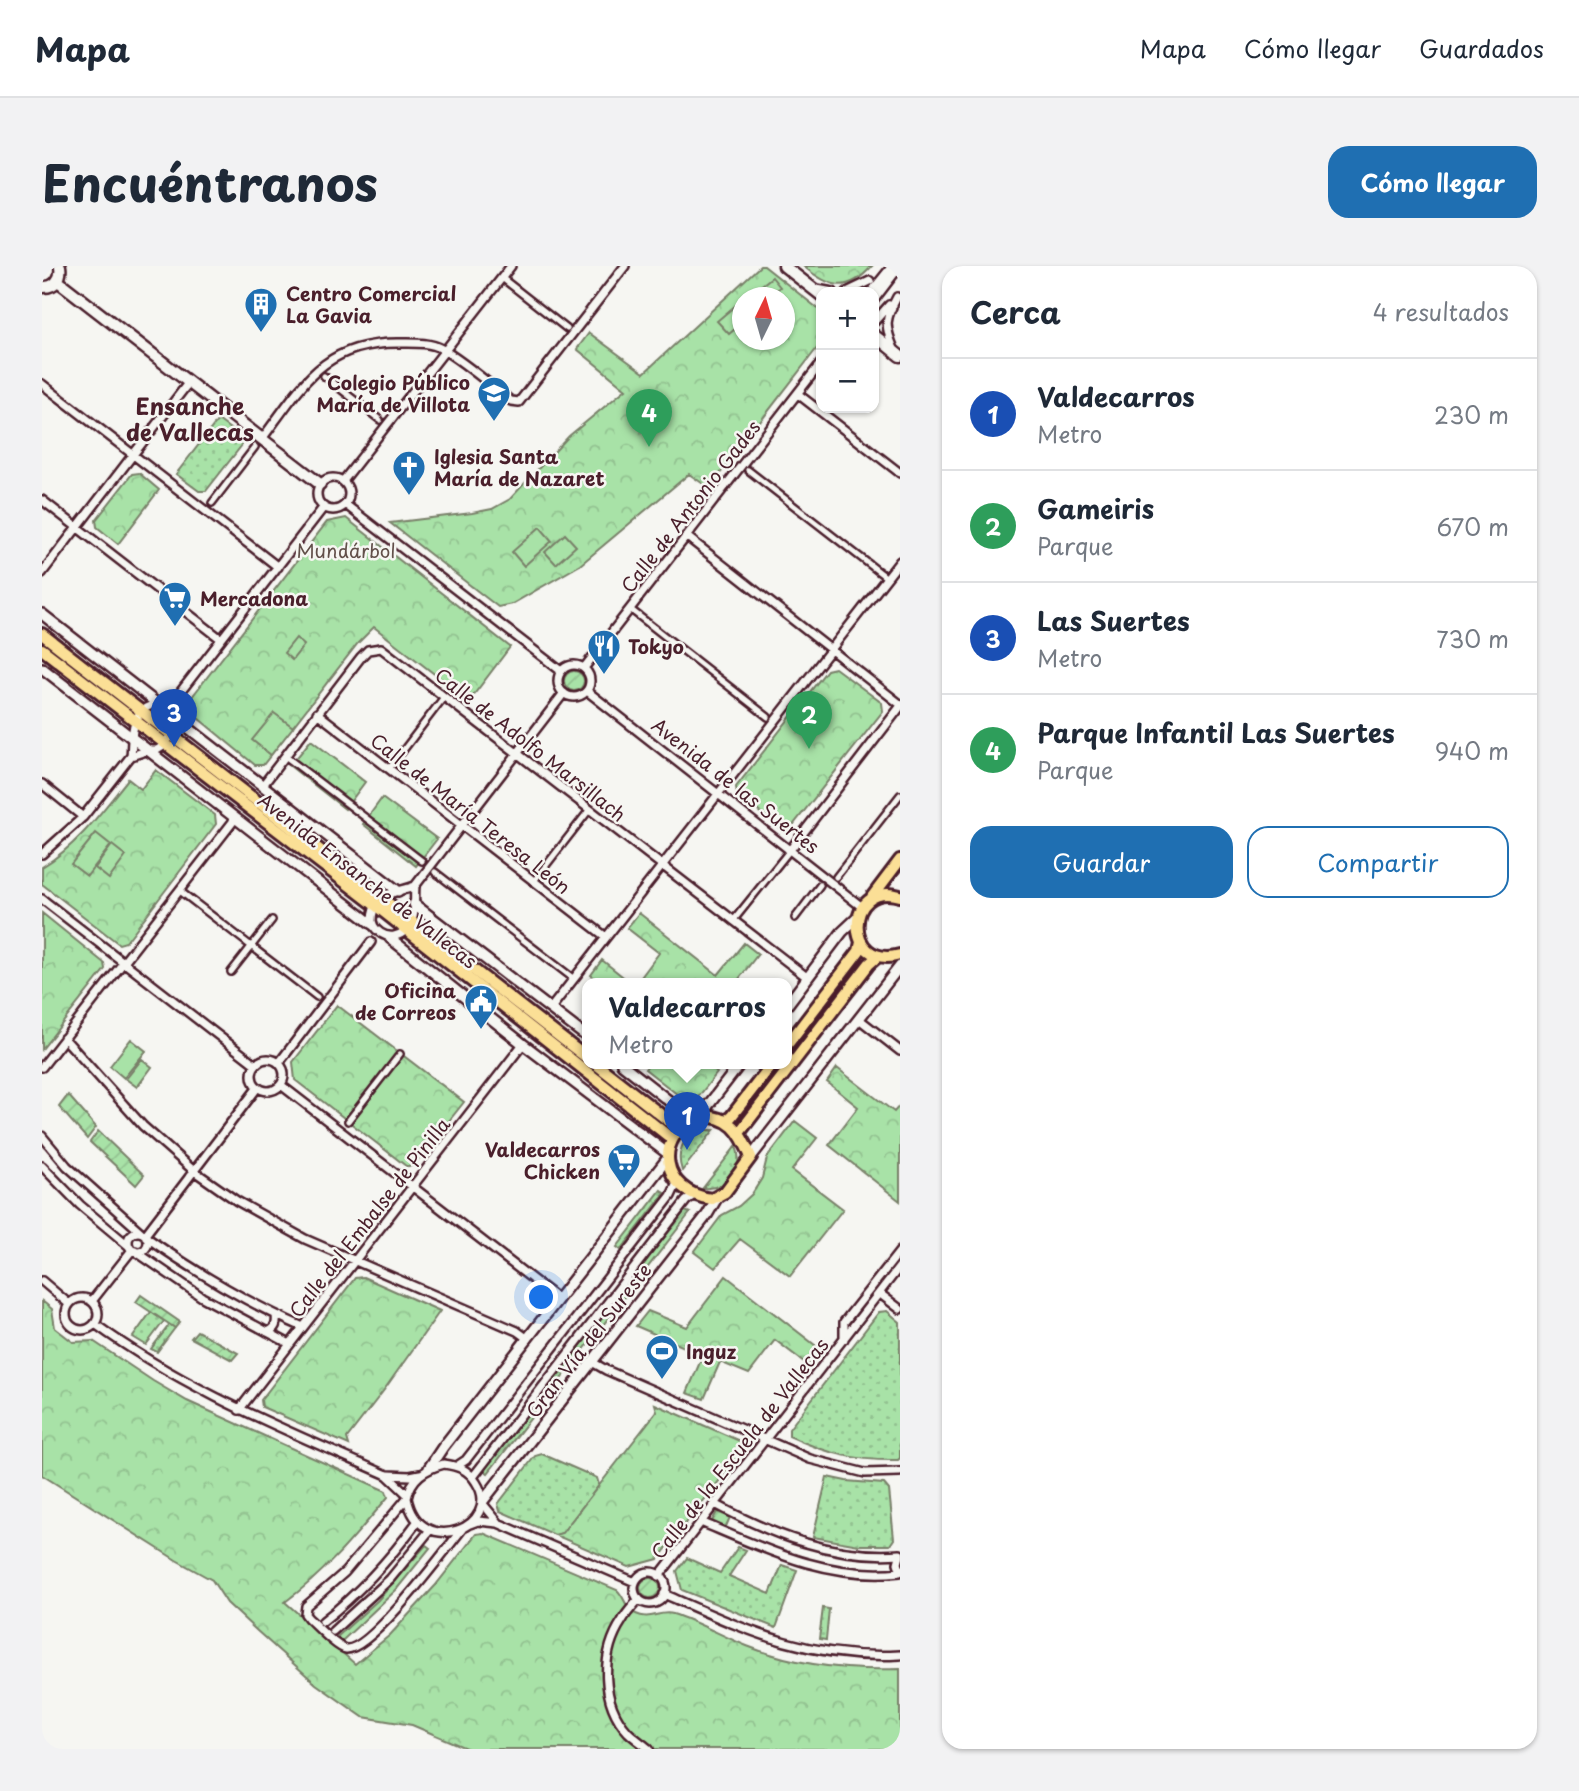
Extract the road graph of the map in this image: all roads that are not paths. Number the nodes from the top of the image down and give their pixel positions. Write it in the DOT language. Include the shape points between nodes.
graph roads {
  1 [pos="60,266"];
  2 [pos="511,266"];
  3 [pos="625,266"];
  4 [pos="784,266"];
  5 [pos="892,266"];
  6 [pos="900,266"];
  7 [pos="502,278"];
  8 [pos="58,281"];
  9 [pos="42,287"];
  10 [pos="857,287"];
  11 [pos="866,287"];
  12 [pos="875,287"];
  13 [pos="816,290"];
  14 [pos="879,293"];
  15 [pos="879,317"];
  16 [pos="567,329"];
  17 [pos="879,339"];
  18 [pos="445,351"];
  19 [pos="898,355"];
  20 [pos="816,370"];
  21 [pos="324,376"];
  22 [pos="189,383"];
  23 [pos="42,384"];
  24 [pos="798,394"];
  25 [pos="380,420"];
  26 [pos="258,443"];
  27 [pos="133,455"];
  28 [pos="748,470"];
  29 [pos="900,472"];
  30 [pos="343,481"];
  31 [pos="320,484"];
  32 [pos="42,500"];
  33 [pos="212,503"];
  34 [pos="346,505"];
  35 [pos="323,508"];
  36 [pos="77,527"];
  37 [pos="686,536"];
  38 [pos="900,561"];
  39 [pos="278,567"];
  40 [pos="42,573"];
  41 [pos="887,578"];
  42 [pos="630,609"];
  43 [pos="42,614"];
  44 [pos="42,634"];
  45 [pos="221,639"];
  46 [pos="42,649"];
  47 [pos="831,649"];
  48 [pos="42,668"];
  49 [pos="584,668"];
  50 [pos="561,671"];
  51 [pos="587,691"];
  52 [pos="564,693"];
  53 [pos="444,697"];
  54 [pos="175,699"];
  55 [pos="156,704"];
  56 [pos="900,705"];
  57 [pos="317,713"];
  58 [pos="138,716"];
  59 [pos="768,716"];
  60 [pos="174,718"];
  61 [pos="172,734"];
  62 [pos="133,736"];
  63 [pos="165,745"];
  64 [pos="149,750"];
  65 [pos="517,753"];
  66 [pos="131,756"];
  67 [pos="285,756"];
  68 [pos="389,769"];
  69 [pos="42,784"];
  70 [pos="263,785"];
  71 [pos="719,794"];
  72 [pos="900,795"];
  73 [pos="590,810"];
  74 [pos="83,817"];
  75 [pos="236,819"];
  76 [pos="462,825"];
  77 [pos="790,850"];
  78 [pos="42,853"];
  79 [pos="900,860"];
  80 [pos="422,861"];
  81 [pos="663,866"];
  82 [pos="435,872"];
  83 [pos="836,877"];
  84 [pos="534,881"];
  85 [pos="820,885"];
  86 [pos="415,886"];
  87 [pos="180,891"];
  88 [pos="398,891"];
  89 [pos="900,896"];
  90 [pos="42,899"];
  91 [pos="379,901"];
  92 [pos="866,903"];
  93 [pos="414,904"];
  94 [pos="795,918"];
  95 [pos="857,918"];
  96 [pos="272,919"];
  97 [pos="733,921"];
  98 [pos="409,925"];
  99 [pos="373,926"];
  100 [pos="387,936"];
  101 [pos="606,937"];
  102 [pos="371,942"];
  103 [pos="861,942"];
  104 [pos="251,947"];
  105 [pos="900,955"];
  106 [pos="878,956"];
  107 [pos="125,962"];
  108 [pos="900,966"];
  109 [pos="232,972"];
  110 [pos="808,978"];
  111 [pos="574,979"];
  112 [pos="317,997"];
  113 [pos="792,999"];
  114 [pos="551,1009"];
  115 [pos="859,1019"];
  116 [pos="582,1033"];
  117 [pos="64,1038"];
  118 [pos="792,1038"];
  119 [pos="523,1044"];
  120 [pos="900,1051"];
  121 [pos="400,1054"];
  122 [pos="582,1054"];
  123 [pos="279,1063"];
  124 [pos="255,1064"];
  125 [pos="792,1064"];
  126 [pos="582,1066"];
  127 [pos="42,1067"];
  128 [pos="586,1069"];
  129 [pos="602,1069"];
  130 [pos="629,1069"];
  131 [pos="736,1069"];
  132 [pos="768,1069"];
  133 [pos="788,1069"];
  134 [pos="281,1085"];
  135 [pos="258,1087"];
  136 [pos="696,1118"];
  137 [pos="348,1121"];
  138 [pos="725,1121"];
  139 [pos="679,1129"];
  140 [pos="739,1133"];
  141 [pos="42,1136"];
  142 [pos="672,1139"];
  143 [pos="667,1156"];
  144 [pos="751,1157"];
  145 [pos="42,1166"];
  146 [pos="194,1171"];
  147 [pos="677,1183"];
  148 [pos="412,1186"];
  149 [pos="694,1195"];
  150 [pos="717,1198"];
  151 [pos="144,1235"];
  152 [pos="132,1249"];
  153 [pos="900,1251"];
  154 [pos="356,1262"];
  155 [pos="900,1266"];
  156 [pos="42,1281"];
  157 [pos="879,1293"];
  158 [pos="558,1300"];
  159 [pos="92,1301"];
  160 [pos="69,1304"];
  161 [pos="900,1309"];
  162 [pos="276,1315"];
  163 [pos="94,1324"];
  164 [pos="303,1327"];
  165 [pos="267,1332"];
  166 [pos="528,1339"];
  167 [pos="844,1339"];
  168 [pos="290,1344"];
  169 [pos="592,1362"];
  170 [pos="239,1410"];
  171 [pos="766,1439"];
  172 [pos="457,1466"];
  173 [pos="429,1468"];
  174 [pos="900,1472"];
  175 [pos="420,1474"];
  176 [pos="387,1475"];
  177 [pos="473,1477"];
  178 [pos="407,1496"];
  179 [pos="483,1502"];
  180 [pos="715,1504"];
  181 [pos="417,1522"];
  182 [pos="701,1522"];
  183 [pos="498,1523"];
  184 [pos="465,1527"];
  185 [pos="430,1530"];
  186 [pos="900,1555"];
  187 [pos="900,1571"];
  188 [pos="659,1576"];
  189 [pos="635,1582"];
  190 [pos="664,1594"];
  191 [pos="639,1600"];
  192 [pos="323,1622"];
  193 [pos="333,1631"];
  194 [pos="900,1655"];
  195 [pos="649,1749"];
  1 -- 8 [label="main road"];
  2 -- 7 [label="street"];
  3 -- 18 [label="street" via="519,402 511,401"];
  4 -- 13 [label="main road"];
  5 -- 12 [label="street"];
  6 -- 14 [label="street"];
  7 -- 16 [label="street"];
  7 -- 18 [label="street"];
  8 -- 9 [label="main road"];
  8 -- 22 [label="main road"];
  10 -- 11 [label="street" via="870,281"];
  15 -- 19 [label="street" via="897,297 887,316 886,331"];
  17 -- 19 [label="main road"];
  18 -- 26 [label="street" via="431,345 393,343 342,353 315,370"];
  18 -- 30 [label="street"];
  20 -- 24 [label="street, Calle de Antonio Gades"];
  21 -- 25 [label="street"];
  22 -- 26 [label="main road"];
  22 -- 27 [label="street"];
  23 -- 27 [label="street"];
  24 -- 29 [label="street"];
  24 -- 37 [label="street, Calle de Antonio Gades"];
  26 -- 31 [label="main road"];
  26 -- 33 [label="street"];
  27 -- 36 [label="street"];
  27 -- 39 [label="street"];
  28 -- 41 [label="street"];
  30 -- 31 [label="street" via="332,478"];
  30 -- 34 [label="street" via="349,493"];
  31 -- 35 [label="street" via="317,497"];
  32 -- 36 [label="street"];
  34 -- 35 [label="street" via="336,510"];
  34 -- 50 [label="street"];
  35 -- 39 [label="street"];
  36 -- 40 [label="street"];
  36 -- 45 [label="street"];
  37 -- 42 [label="street, Calle de Antonio Gades"];
  37 -- 47 [label="street"];
  38 -- 41 [label="street"];
  39 -- 45 [label="street"];
  41 -- 47 [label="street"];
  42 -- 49 [label="street, Calle de Antonio Gades"];
  42 -- 59 [label="street"];
  43 -- 55 [label="street, Avenida Ensanche de Vallecas"];
  44 -- 58 [label="main road, Avenida Ensanche de Vallecas"];
  45 -- 54 [label="street"];
  46 -- 58 [label="main road, Avenida Ensanche de Vallecas"];
  47 -- 56 [label="street"];
  47 -- 71 [label="street"];
  48 -- 62 [label="street, Avenida Ensanche de Vallecas"];
  49 -- 50 [label="street" via="572,665"];
  49 -- 51 [label="street" via="590,678"];
  50 -- 52 [label="street" via="558,682"];
  51 -- 52 [label="street" via="577,697"];
  51 -- 71 [label="street, Avenida de las Suertes"];
  52 -- 65 [label="street"];
  53 -- 57 [label="street, Calle de Adolfo Marsillach" via="389,653 374,647"];
  53 -- 65 [label="street, Calle de Adolfo Marsillach"];
  53 -- 68 [label="street"];
  54 -- 55 [label="street"];
  54 -- 60 [label="street"];
  55 -- 58 [label="street"];
  55 -- 60 [label="street, Avenida Ensanche de Vallecas"];
  56 -- 77 [label="street"];
  57 -- 67 [label="street, Calle de Adolfo Marsillach"];
  57 -- 68 [label="street, Calle de María Teresa León"];
  58 -- 61 [label="main road, Avenida Ensanche de Vallecas"];
  58 -- 62 [label="street"];
  58 -- 63 [label="main road, Avenida Ensanche de Vallecas"];
  60 -- 61 [label="street"];
  60 -- 70 [label="street, Avenida Ensanche de Vallecas"];
  61 -- 63 [label="street"];
  61 -- 91 [label="main road, Avenida Ensanche de Vallecas"];
  62 -- 64 [label="street, Avenida Ensanche de Vallecas"];
  62 -- 66 [label="street"];
  63 -- 64 [label="street"];
  63 -- 91 [label="main road, Avenida Ensanche de Vallecas"];
  64 -- 66 [label="street"];
  64 -- 75 [label="street, Avenida Ensanche de Vallecas"];
  65 -- 73 [label="street, Calle de Adolfo Marsillach"];
  65 -- 76 [label="street"];
  66 -- 74 [label="street"];
  67 -- 70 [label="street, Calle de Adolfo Marsillach"];
  67 -- 80 [label="street"];
  68 -- 76 [label="street, Calle de María Teresa León"];
  69 -- 74 [label="street"];
  70 -- 88 [label="street, Avenida Ensanche de Vallecas"];
  71 -- 77 [label="street, Avenida de las Suertes"];
  71 -- 81 [label="street"];
  72 -- 83 [label="street"];
  73 -- 81 [label="street, Calle de Adolfo Marsillach"];
  73 -- 84 [label="street"];
  74 -- 78 [label="street"];
  75 -- 87 [label="street"];
  75 -- 99 [label="street, Avenida Ensanche de Vallecas"];
  76 -- 84 [label="street, Calle de María Teresa León"];
  76 -- 86 [label="street"];
  77 -- 92 [label="street, Avenida de las Suertes"];
  77 -- 97 [label="street"];
  79 -- 92 [label="main road"];
  81 -- 97 [label="street, Calle de Adolfo Marsillach"];
  81 -- 101 [label="street"];
  82 -- 111 [label="street"];
  84 -- 101 [label="street, Calle de María Teresa León"];
  85 -- 94 [label="street"];
  86 -- 88 [label="street"];
  86 -- 93 [label="street"];
  87 -- 104 [label="street"];
  87 -- 107 [label="street"];
  88 -- 91 [label="street"];
  88 -- 93 [label="street, Avenida Ensanche de Vallecas"];
  89 -- 92 [label="main road" via="881,895"];
  90 -- 107 [label="street"];
  91 -- 98 [label="main road, Avenida Ensanche de Vallecas"];
  91 -- 99 [label="street" via="372,915"];
  92 -- 95 [label="main road"];
  93 -- 98 [label="street"];
  93 -- 114 [label="street, Avenida Ensanche de Vallecas"];
  95 -- 103 [label="main road"];
  95 -- 110 [label="street"];
  96 -- 104 [label="street"];
  97 -- 110 [label="street, Calle de Adolfo Marsillach"];
  98 -- 100 [label="street" via="398,936"];
  98 -- 122 [label="main road, Avenida Ensanche de Vallecas"];
  98 -- 126 [label="main road, Avenida Ensanche de Vallecas"];
  99 -- 100 [label="street, Avenida Ensanche de Vallecas"];
  99 -- 102 [label="street"];
  100 -- 102 [label="street"];
  100 -- 119 [label="street, Avenida Ensanche de Vallecas"];
  101 -- 111 [label="street"];
  102 -- 123 [label="street"];
  103 -- 106 [label="main road"];
  103 -- 118 [label="main road" via="859,951"];
  104 -- 109 [label="street"];
  104 -- 112 [label="street"];
  105 -- 106 [label="main road"];
  106 -- 125 [label="main road"];
  107 -- 117 [label="street"];
  107 -- 124 [label="street"];
  108 -- 115 [label="street"];
  110 -- 113 [label="street"];
  111 -- 114 [label="street"];
  114 -- 116 [label="street, Avenida Ensanche de Vallecas"];
  115 -- 120 [label="street"];
  115 -- 144 [label="street"];
  117 -- 127 [label="street"];
  117 -- 146 [label="street" via="143,1126"];
  119 -- 143 [label="street, Avenida Ensanche de Vallecas"];
  119 -- 148 [label="street, Calle del Embalse de Pinilla"];
  121 -- 137 [label="street"];
  123 -- 124 [label="street" via="266,1059"];
  123 -- 134 [label="street" via="284,1078"];
  124 -- 135 [label="street" via="252,1076"];
  128 -- 142 [label="main road, Avenida Ensanche de Vallecas"];
  129 -- 139 [label="main road"];
  130 -- 136 [label="street"];
  131 -- 136 [label="street"];
  132 -- 138 [label="main road"];
  133 -- 140 [label="main road"];
  134 -- 135 [label="street" via="267,1091"];
  134 -- 148 [label="street"];
  135 -- 146 [label="street"];
  136 -- 138 [label="main road"];
  136 -- 139 [label="main road"];
  138 -- 140 [label="main road"];
  139 -- 142 [label="main road"];
  140 -- 144 [label="main road"];
  141 -- 151 [label="street" via="82,1181"];
  142 -- 143 [label="main road"];
  143 -- 147 [label="main road"];
  143 -- 158 [label="street"];
  144 -- 150 [label="main road"];
  145 -- 152 [label="street"];
  146 -- 151 [label="street"];
  146 -- 154 [label="street" via="269,1219"];
  147 -- 149 [label="main road"];
  147 -- 172 [label="street, Gran Vía del Sureste"];
  148 -- 154 [label="street, Calle del Embalse de Pinilla"];
  148 -- 158 [label="street"];
  149 -- 150 [label="main road"];
  149 -- 177 [label="street, Gran Vía del Sureste"];
  150 -- 169 [label="street, Gran Vía del Sureste"];
  151 -- 152 [label="street" via="146,1248"];
  151 -- 152 [label="street" via="132,1234"];
  151 -- 162 [label="street" via="211,1280"];
  152 -- 159 [label="street"];
  152 -- 165 [label="street" via="202,1297"];
  153 -- 167 [label="street, Calle de la Escuela de Vallecas" via="844,1322"];
  154 -- 164 [label="street, Calle del Embalse de Pinilla"];
  154 -- 166 [label="street"];
  155 -- 157 [label="street, Calle de la Escuela de Vallecas"];
  156 -- 160 [label="street"];
  157 -- 161 [label="street"];
  157 -- 167 [label="street, Calle de la Escuela de Vallecas"];
  158 -- 166 [label="street"];
  159 -- 160 [label="street" via="81,1298"];
  159 -- 163 [label="street" via="98,1311"];
  160 -- 163 [label="street" via="66,1315 70,1325 79,1330"];
  162 -- 164 [label="street"];
  162 -- 165 [label="street" via="276,1325"];
  163 -- 170 [label="street" via="144,1358"];
  164 -- 168 [label="street, Calle del Embalse de Pinilla"];
  165 -- 168 [label="street"];
  166 -- 173 [label="street"];
  167 -- 171 [label="street, Calle de la Escuela de Vallecas"];
  168 -- 170 [label="street, Calle del Embalse de Pinilla"];
  169 -- 171 [label="street"];
  169 -- 179 [label="street, Gran Vía del Sureste"];
  170 -- 176 [label="street"];
  171 -- 174 [label="street" via="828,1465 865,1473"];
  171 -- 180 [label="street, Calle de la Escuela de Vallecas"];
  172 -- 173 [label="street"];
  172 -- 177 [label="street"];
  173 -- 175 [label="street"];
  175 -- 176 [label="street"];
  175 -- 178 [label="street"];
  176 -- 178 [label="street"];
  177 -- 179 [label="street"];
  178 -- 181 [label="street"];
  178 -- 184 [label="street" via="345,1572 306,1606 305,1615 340,1647 355,1647 381,1625"];
  179 -- 183 [label="street"];
  179 -- 184 [label="street"];
  180 -- 182 [label="street, Calle de la Escuela de Vallecas"];
  180 -- 186 [label="street" via="802,1543 850,1553"];
  181 -- 185 [label="street"];
  181 -- 192 [label="street" via="377,1572"];
  182 -- 187 [label="street" via="808,1564 860,1573"];
  182 -- 188 [label="street, Calle de la Escuela de Vallecas"];
  183 -- 184 [label="street" via="478,1521"];
  183 -- 189 [label="street"];
  184 -- 185 [label="street" via="448,1533"];
  185 -- 193 [label="street" via="390,1579"];
  186 -- 187 [label="street"];
  188 -- 189 [label="street" via="645,1573"];
  188 -- 190 [label="street" via="665,1584"];
  189 -- 191 [label="street"];
  190 -- 191 [label="street" via="653,1604"];
  190 -- 194 [label="street" via="781,1642 836,1653"];
  191 -- 195 [label="street" via="617,1631 606,1676 611,1706 628,1732"];
}
